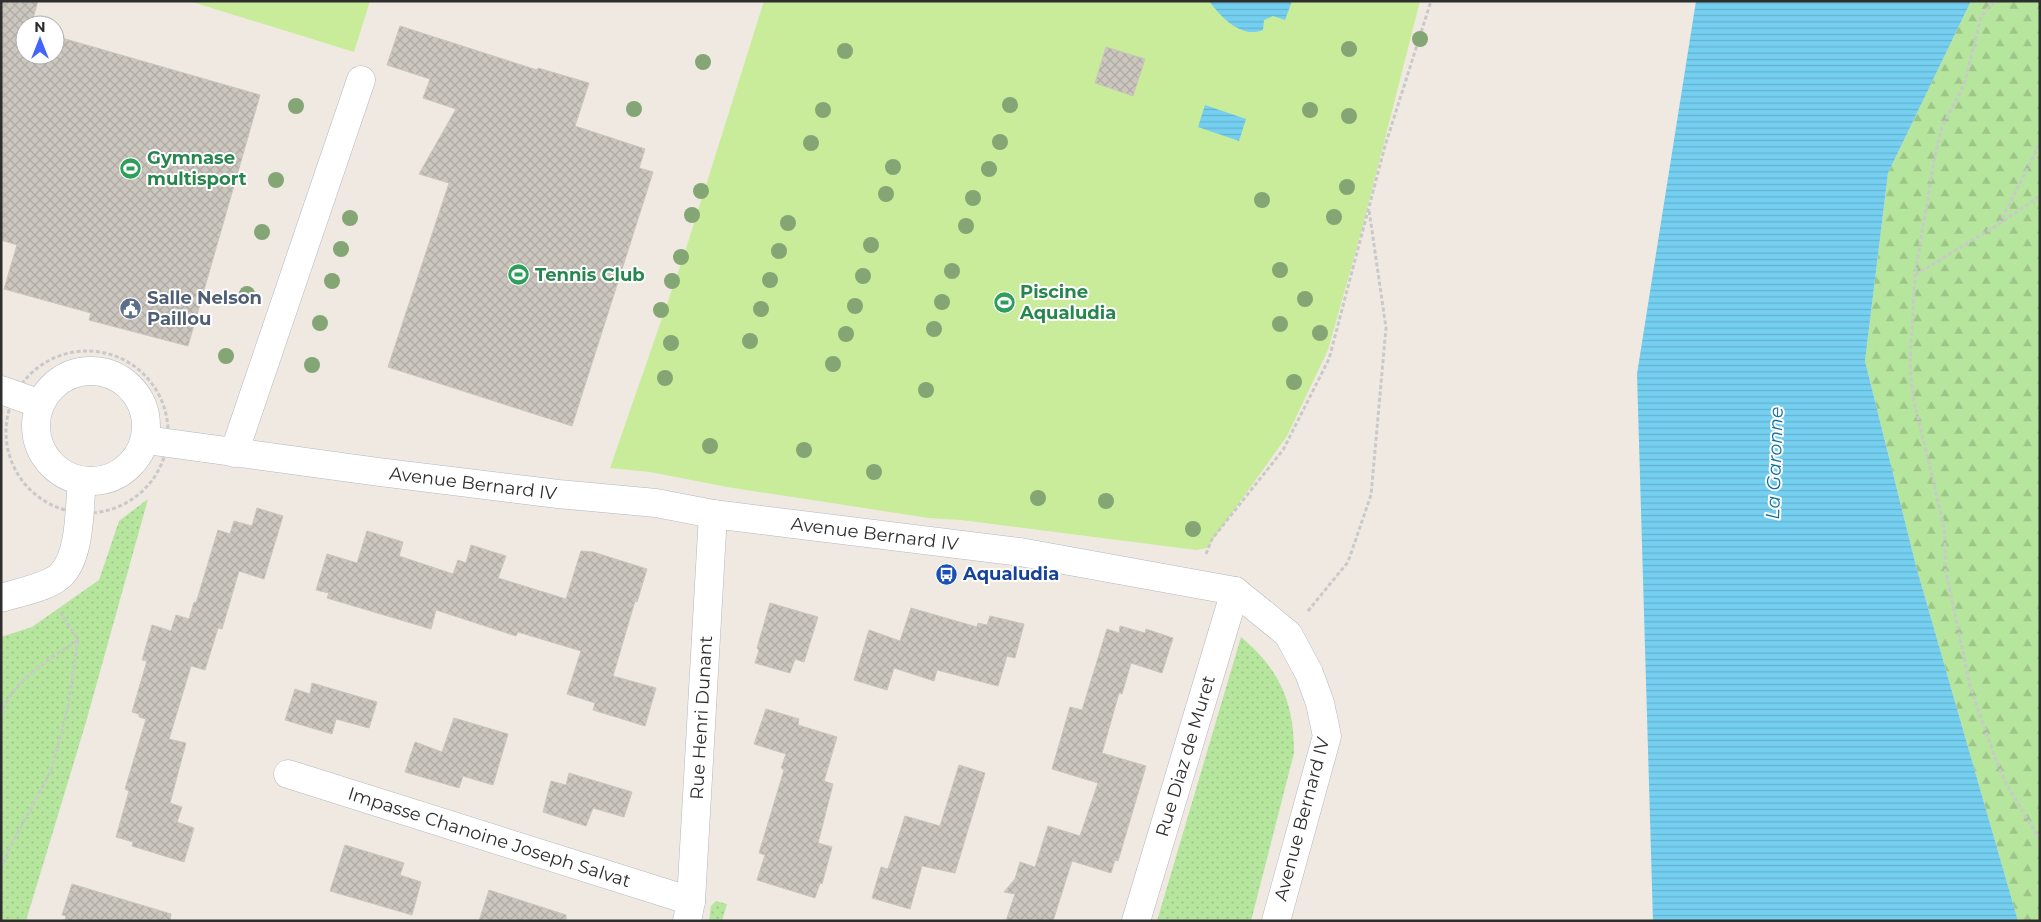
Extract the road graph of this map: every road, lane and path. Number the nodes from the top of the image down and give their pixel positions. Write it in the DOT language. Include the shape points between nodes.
graph roads {
  1 [pos="1431,1"];
  2 [pos="2000,1"];
  3 [pos="361,80"];
  4 [pos="2040,144"];
  5 [pos="2040,196"];
  6 [pos="1368,209"];
  7 [pos="1999,224"];
  8 [pos="1915,275"];
  9 [pos="34,369"];
  10 [pos="1,390"];
  11 [pos="40,404"];
  12 [pos="166,411"];
  13 [pos="146,440"];
  14 [pos="234,453"];
  15 [pos="82,481"];
  16 [pos="712,514"];
  17 [pos="1200,584"];
  18 [pos="41,586"];
  19 [pos="1235,591"];
  20 [pos="1,598"];
  21 [pos="1288,634"];
  22 [pos="78,640"];
  23 [pos="1,715"];
  24 [pos="288,774"];
  25 [pos="2040,840"];
  26 [pos="1,869"];
  27 [pos="689,911"];
  28 [pos="1136,921"];
  29 [pos="1276,921"];
  1 -- 6 [label="path"];
  2 -- 8 [label="path" via="1990,5 1981,17 1964,85 1942,127"];
  3 -- 14 [label="street"];
  4 -- 7 [label="path"];
  5 -- 7 [label="path"];
  6 -- 17 [label="path" via="1329,359 1283,450 1212,539"];
  6 -- 21 [label="path" via="1386,328 1371,495 1348,562"];
  7 -- 8 [label="path"];
  8 -- 25 [label="path" via="1910,363 1913,397 1942,518 1945,567 1970,686 2007,785"];
  9 -- 12 [label="path" via="58,356 84,351 111,354 136,366 154,386"];
  10 -- 11 [label="street"];
  11 -- 13 [label="street" via="50,388 64,377 82,371 100,371 118,377 132,388 142,404 147,422"];
  11 -- 15 [label="street" via="36,437 42,453 66,476"];
  13 -- 14 [label="street, Avenue Bernard IV"];
  13 -- 15 [label="street" via="139,455 115,476 99,481"];
  14 -- 16 [label="street, Avenue Bernard IV" via="558,494 656,503"];
  15 -- 18 [label="street" via="75,551 62,575"];
  16 -- 17 [label="street, Avenue Bernard IV" via="1020,552"];
  16 -- 27 [label="street, Rue Henri Dunant"];
  17 -- 19 [label="street, Avenue Bernard IV"];
  18 -- 20 [label="street"];
  18 -- 22 [label="path"];
  19 -- 21 [label="street, Avenue Bernard IV"];
  19 -- 28 [label="street, Rue Diaz de Muret"];
  21 -- 29 [label="street, Avenue Bernard IV" via="1309,673 1327,736"];
  22 -- 23 [label="path" via="29,674 4,706"];
  22 -- 26 [label="path" via="68,707 51,771"];
  24 -- 27 [label="street, Impasse Chanoine Joseph Salvat"];
}
